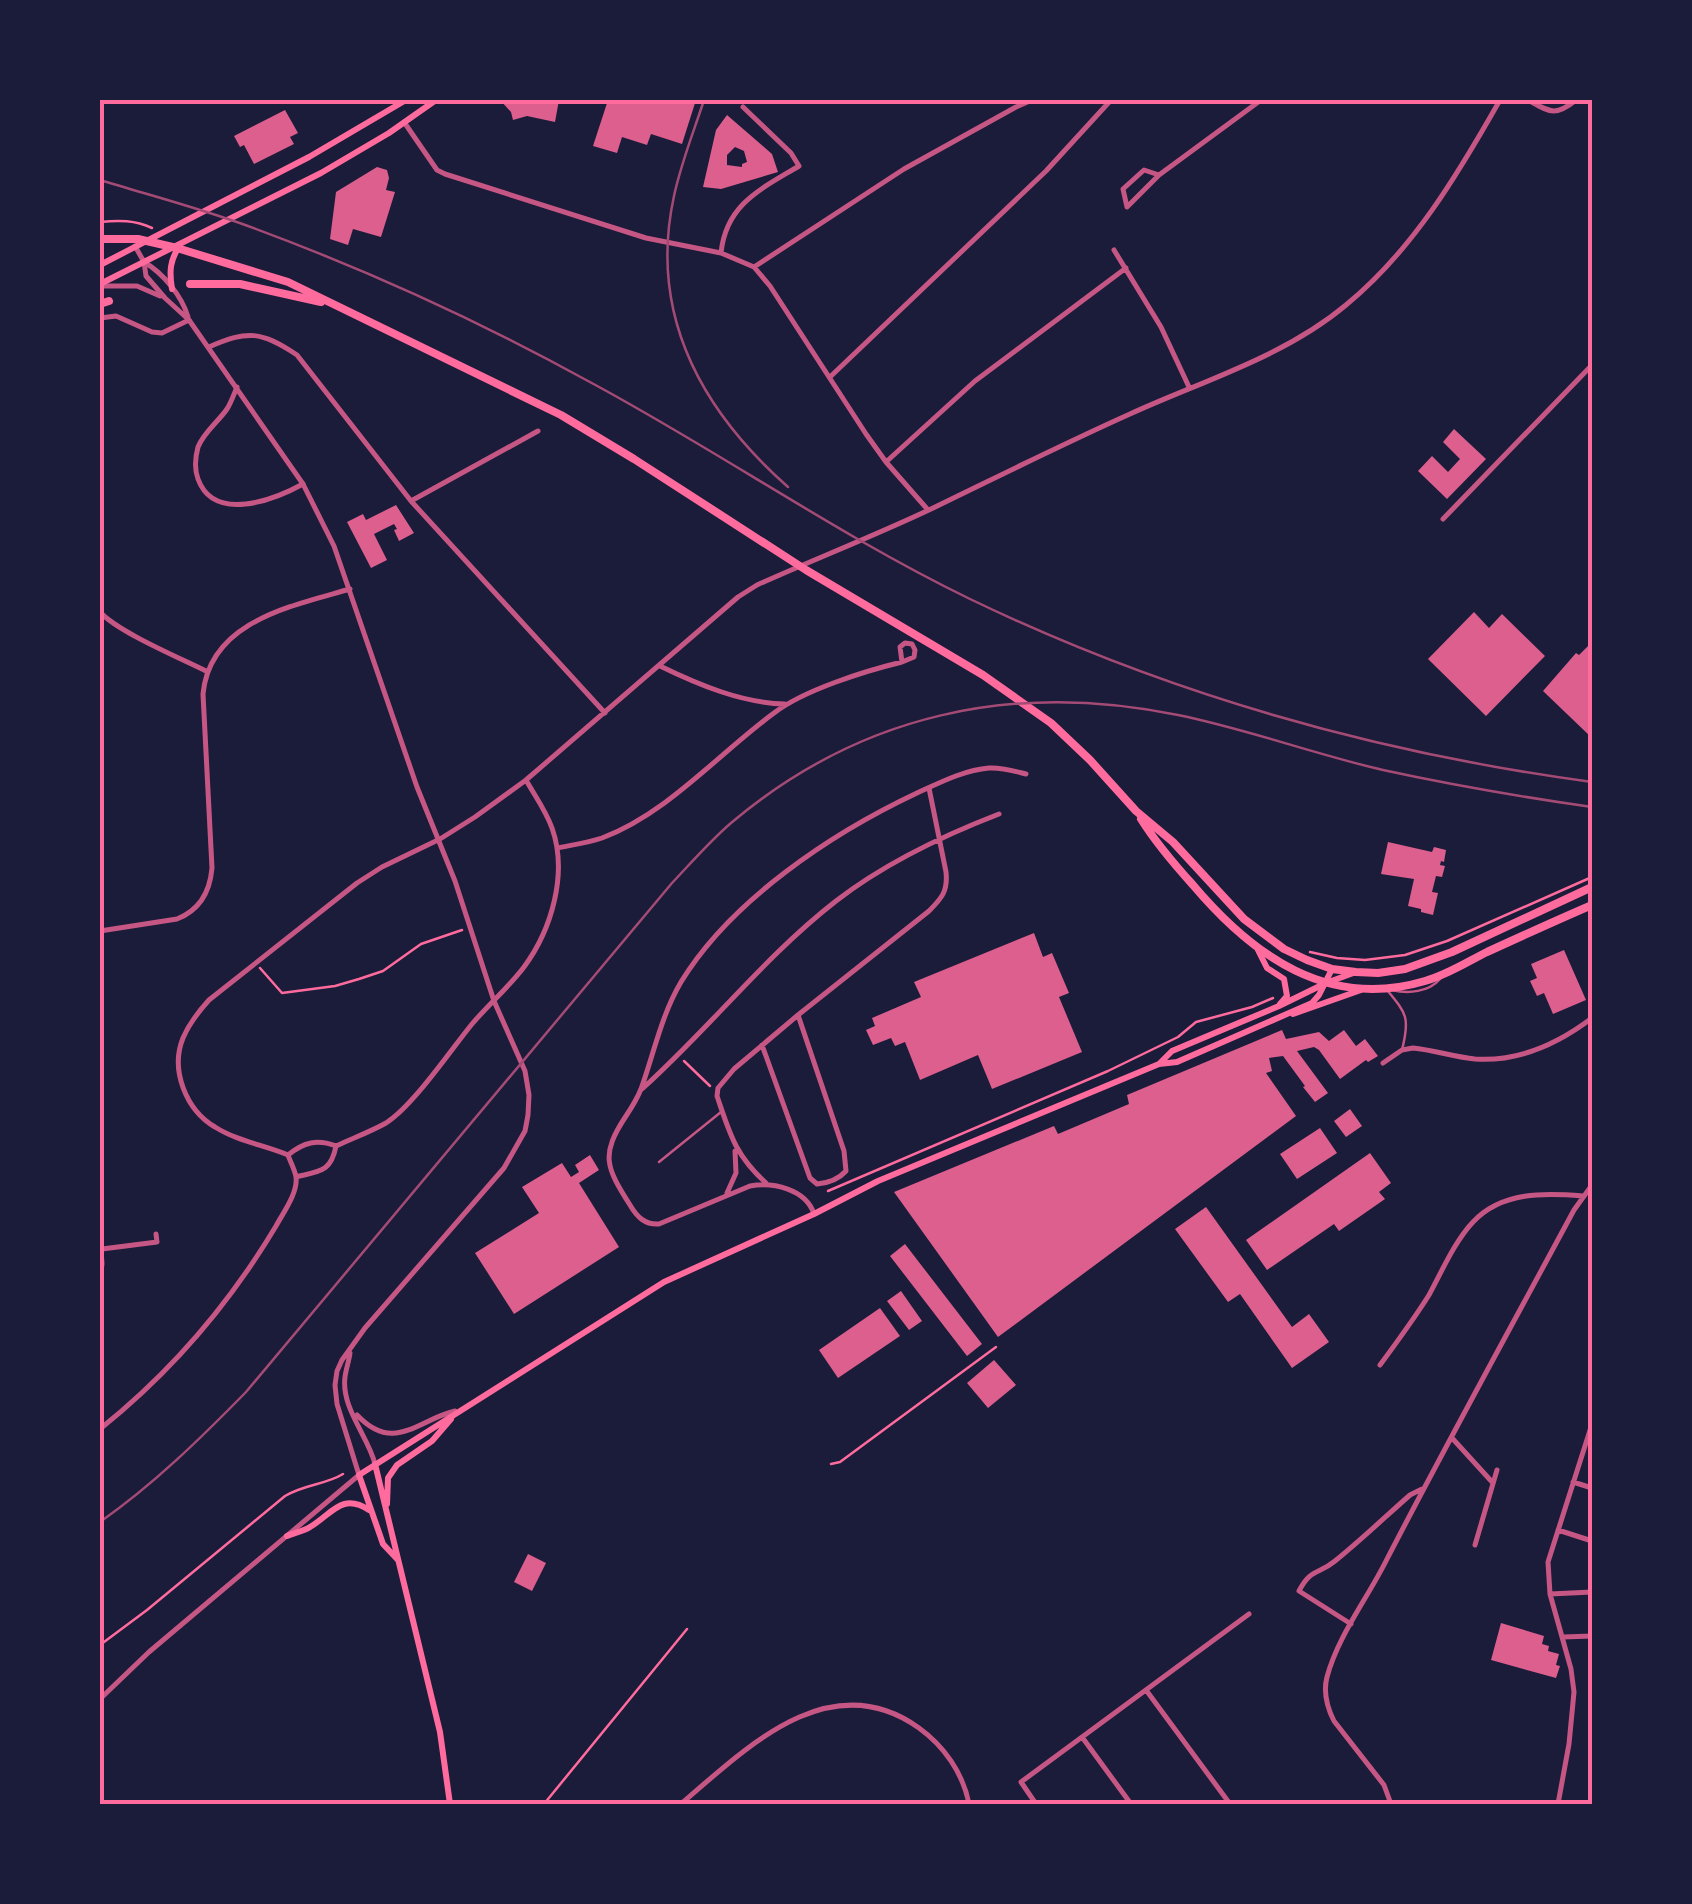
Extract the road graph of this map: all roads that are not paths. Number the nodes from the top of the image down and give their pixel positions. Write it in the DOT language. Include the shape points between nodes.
graph roads {
  1 [pos="406,100"];
  2 [pos="436,100"];
  3 [pos="1032,100"];
  4 [pos="1111,100"];
  5 [pos="1262,100"];
  6 [pos="1500,100"];
  7 [pos="1528,100"];
  8 [pos="1576,100"];
  9 [pos="743,108"];
  10 [pos="404,122"];
  11 [pos="1159,175"];
  12 [pos="100,240"];
  13 [pos="180,244"];
  14 [pos="135,246"];
  15 [pos="1114,250"];
  16 [pos="721,252"];
  17 [pos="144,262"];
  18 [pos="100,264"];
  19 [pos="754,266"];
  20 [pos="1126,268"];
  21 [pos="190,284"];
  22 [pos="100,285"];
  23 [pos="172,289"];
  24 [pos="165,298"];
  25 [pos="335,306"];
  26 [pos="100,318"];
  27 [pos="189,320"];
  28 [pos="209,347"];
  29 [pos="1592,365"];
  30 [pos="830,377"];
  31 [pos="237,388"];
  32 [pos="1190,388"];
  33 [pos="538,432"];
  34 [pos="886,462"];
  35 [pos="303,484"];
  36 [pos="411,501"];
  37 [pos="928,510"];
  38 [pos="1443,520"];
  39 [pos="350,588"];
  40 [pos="100,612"];
  41 [pos="902,662"];
  42 [pos="660,666"];
  43 [pos="206,671"];
  44 [pos="787,704"];
  45 [pos="605,713"];
  46 [pos="1026,774"];
  47 [pos="526,780"];
  48 [pos="929,788"];
  49 [pos="1136,811"];
  50 [pos="999,814"];
  51 [pos="939,838"];
  52 [pos="440,839"];
  53 [pos="557,848"];
  54 [pos="1592,888"];
  55 [pos="1592,905"];
  56 [pos="100,932"];
  57 [pos="1258,950"];
  58 [pos="1332,969"];
  59 [pos="1356,972"];
  60 [pos="1326,983"];
  61 [pos="1386,989"];
  62 [pos="1362,990"];
  63 [pos="494,1002"];
  64 [pos="1279,1006"];
  65 [pos="798,1015"];
  66 [pos="1282,1017"];
  67 [pos="1592,1018"];
  68 [pos="762,1045"];
  69 [pos="1402,1050"];
  70 [pos="1383,1063"];
  71 [pos="1159,1064"];
  72 [pos="640,1092"];
  73 [pos="722,1110"];
  74 [pos="336,1146"];
  75 [pos="735,1148"];
  76 [pos="288,1155"];
  77 [pos="659,1162"];
  78 [pos="296,1178"];
  79 [pos="766,1184"];
  80 [pos="1592,1185"];
  81 [pos="725,1195"];
  82 [pos="1583,1196"];
  83 [pos="814,1214"];
  84 [pos="156,1234"];
  85 [pos="100,1235"];
  86 [pos="102,1249"];
  87 [pos="100,1279"];
  88 [pos="351,1350"];
  89 [pos="1380,1365"];
  90 [pos="352,1409"];
  91 [pos="458,1411"];
  92 [pos="1592,1424"];
  93 [pos="100,1428"];
  94 [pos="1590,1436"];
  95 [pos="1452,1438"];
  96 [pos="375,1464"];
  97 [pos="1497,1470"];
  98 [pos="359,1475"];
  99 [pos="1572,1482"];
  100 [pos="1493,1483"];
  101 [pos="1424,1487"];
  102 [pos="1592,1488"];
  103 [pos="372,1512"];
  104 [pos="387,1513"];
  105 [pos="1558,1530"];
  106 [pos="286,1536"];
  107 [pos="1592,1540"];
  108 [pos="1475,1545"];
  109 [pos="398,1560"];
  110 [pos="1592,1592"];
  111 [pos="1550,1594"];
  112 [pos="1249,1614"];
  113 [pos="1351,1624"];
  114 [pos="1592,1636"];
  115 [pos="1563,1637"];
  116 [pos="1146,1690"];
  117 [pos="100,1699"];
  118 [pos="1082,1737"];
  119 [pos="450,1804"];
  120 [pos="681,1804"];
  121 [pos="970,1804"];
  122 [pos="1036,1804"];
  123 [pos="1131,1804"];
  124 [pos="1230,1804"];
  125 [pos="1391,1804"];
  126 [pos="1558,1804"];
  1 -- 14 [label="main road"];
  2 -- 10 [label="main road"];
  3 -- 19 [label="street" via="904,169"];
  4 -- 30 [label="street"];
  5 -- 11 [label="street"];
  6 -- 32 [label="street" via="1445,194 1370,284 1300,337"];
  7 -- 8 [label="street" via="1556,112"];
  9 -- 16 [label="street" via="799,166 736,210"];
  10 -- 13 [label="main road"];
  10 -- 16 [label="street" via="445,174 646,238"];
  11 -- 11 [label="street" via="1144,170 1123,189 1127,207"];
  12 -- 25 [label="main road" via="176,248 288,282"];
  13 -- 17 [label="main road"];
  13 -- 23 [label="main road" via="172,256"];
  14 -- 17 [label="street"];
  14 -- 18 [label="main road"];
  15 -- 20 [label="street"];
  16 -- 19 [label="street"];
  17 -- 22 [label="main road"];
  17 -- 23 [label="street"];
  17 -- 24 [label="street" via="146,276"];
  19 -- 30 [label="street"];
  20 -- 32 [label="street"];
  20 -- 34 [label="street" via="975,381"];
  21 -- 25 [label="main road" via="240,284"];
  22 -- 24 [label="street" via="137,286"];
  23 -- 27 [label="street"];
  24 -- 27 [label="street"];
  25 -- 49 [label="main road" via="561,415 983,674 1051,722"];
  26 -- 27 [label="street" via="116,316 162,333"];
  27 -- 28 [label="street"];
  28 -- 31 [label="street"];
  28 -- 36 [label="street" via="256,334 297,355"];
  29 -- 38 [label="street"];
  30 -- 34 [label="street"];
  31 -- 35 [label="street"];
  31 -- 35 [label="street" via="200,444 199,483 223,503 242,504"];
  32 -- 37 [label="street"];
  33 -- 36 [label="street"];
  34 -- 37 [label="street"];
  35 -- 39 [label="street"];
  36 -- 45 [label="street"];
  37 -- 42 [label="street" via="757,584"];
  39 -- 43 [label="street" via="256,621 224,645"];
  39 -- 52 [label="street" via="416,787"];
  40 -- 43 [label="street"];
  41 -- 44 [label="street"];
  42 -- 44 [label="street" via="711,688"];
  42 -- 45 [label="street"];
  43 -- 56 [label="street" via="212,868 206,895 177,919"];
  44 -- 53 [label="street" via="649,812 598,840"];
  45 -- 47 [label="street"];
  46 -- 48 [label="street" via="974,770"];
  47 -- 52 [label="street"];
  47 -- 53 [label="street"];
  48 -- 51 [label="street"];
  48 -- 72 [label="street" via="823,845 726,926 670,1004"];
  49 -- 57 [label="main road" via="1214,911"];
  49 -- 58 [label="main road" via="1264,936"];
  50 -- 51 [label="street"];
  51 -- 65 [label="street" via="944,895"];
  51 -- 72 [label="street" via="836,900"];
  52 -- 63 [label="street"];
  52 -- 76 [label="street" via="357,883 210,1000 190,1024 180,1051 192,1107 232,1136"];
  53 -- 63 [label="street" via="550,916 539,943"];
  54 -- 59 [label="main road" via="1428,962"];
  55 -- 61 [label="main road" via="1443,974"];
  57 -- 60 [label="main road"];
  57 -- 64 [label="main road" via="1284,980 1287,996"];
  58 -- 59 [label="main road"];
  58 -- 60 [label="main road"];
  59 -- 60 [label="main road"];
  60 -- 62 [label="main road"];
  60 -- 64 [label="main road"];
  60 -- 66 [label="main road" via="1312,1002"];
  61 -- 62 [label="main road"];
  61 -- 69 [label="lane" via="1406,1013"];
  62 -- 66 [label="main road"];
  63 -- 74 [label="street" via="387,1122"];
  63 -- 88 [label="street" via="525,1071 525,1131 504,1168"];
  64 -- 71 [label="main road" via="1172,1051"];
  65 -- 68 [label="street"];
  65 -- 68 [label="street" via="844,1151 846,1171 840,1177 816,1184 810,1178"];
  66 -- 71 [label="main road"];
  67 -- 69 [label="street" via="1548,1045 1502,1057"];
  68 -- 73 [label="street" via="718,1088"];
  69 -- 70 [label="street"];
  71 -- 83 [label="main road"];
  72 -- 81 [label="street" via="608,1158 632,1210 659,1224"];
  73 -- 75 [label="street"];
  73 -- 77 [label="lane"];
  74 -- 76 [label="street" via="322,1141"];
  74 -- 78 [label="street" via="334,1161"];
  75 -- 79 [label="street"];
  75 -- 81 [label="street" via="736,1173"];
  76 -- 78 [label="street"];
  78 -- 93 [label="street" via="283,1214 225,1301 156,1379"];
  79 -- 81 [label="street"];
  79 -- 83 [label="street" via="801,1195"];
  80 -- 82 [label="street"];
  82 -- 89 [label="street" via="1520,1196 1474,1221"];
  82 -- 95 [label="street"];
  83 -- 91 [label="main road" via="664,1282"];
  84 -- 86 [label="street" via="156,1242"];
  85 -- 86 [label="street"];
  86 -- 87 [label="street"];
  88 -- 90 [label="street" via="345,1389"];
  88 -- 98 [label="street" via="337,1371 336,1404"];
  90 -- 91 [label="street" via="389,1434"];
  90 -- 96 [label="street"];
  91 -- 96 [label="main road"];
  91 -- 104 [label="main road" via="432,1441 396,1465 388,1478"];
  92 -- 94 [label="street"];
  94 -- 99 [label="street"];
  95 -- 100 [label="street"];
  95 -- 101 [label="street"];
  96 -- 98 [label="main road"];
  96 -- 104 [label="main road"];
  97 -- 100 [label="street"];
  98 -- 103 [label="main road"];
  98 -- 106 [label="street"];
  99 -- 102 [label="street"];
  99 -- 105 [label="street"];
  100 -- 108 [label="street"];
  101 -- 113 [label="street"];
  101 -- 113 [label="street" via="1332,1564 1305,1578 1299,1591"];
  103 -- 106 [label="main road" via="344,1503"];
  103 -- 109 [label="main road" via="383,1544"];
  104 -- 109 [label="main road"];
  105 -- 107 [label="street"];
  105 -- 111 [label="street" via="1548,1562"];
  106 -- 117 [label="street"];
  109 -- 119 [label="main road" via="440,1732"];
  110 -- 111 [label="street"];
  111 -- 115 [label="street"];
  112 -- 116 [label="street"];
  113 -- 125 [label="street" via="1326,1681 1328,1710"];
  114 -- 115 [label="street"];
  115 -- 126 [label="street" via="1574,1709"];
  116 -- 118 [label="street"];
  116 -- 124 [label="street"];
  118 -- 122 [label="street" via="1021,1782"];
  118 -- 123 [label="street"];
  120 -- 121 [label="street" via="760,1737 833,1706 884,1710 930,1736 956,1768"];
}
